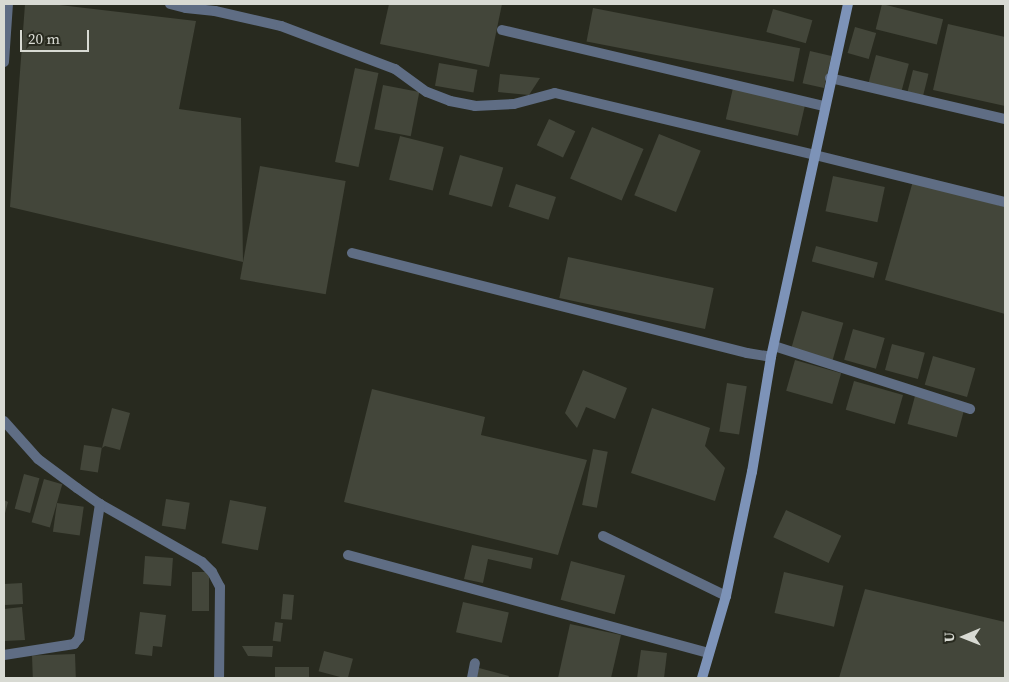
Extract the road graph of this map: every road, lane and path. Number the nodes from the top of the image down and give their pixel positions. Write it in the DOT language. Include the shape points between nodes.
graph roads {
  1 [pos="8,4"];
  2 [pos="170,4"];
  3 [pos="848,4"];
  4 [pos="502,30"];
  5 [pos="4,62"];
  6 [pos="830,78"];
  7 [pos="824,106"];
  8 [pos="1005,119"];
  9 [pos="815,155"];
  10 [pos="1005,202"];
  11 [pos="352,253"];
  12 [pos="774,346"];
  13 [pos="771,357"];
  14 [pos="970,409"];
  15 [pos="4,421"];
  16 [pos="100,504"];
  17 [pos="603,536"];
  18 [pos="348,555"];
  19 [pos="726,596"];
  20 [pos="709,654"];
  21 [pos="4,655"];
  22 [pos="475,663"];
  23 [pos="219,678"];
  24 [pos="472,678"];
  25 [pos="702,678"];
  1 -- 5 [label="street"];
  2 -- 9 [label="street" via="281,26 395,69 427,92 450,101 476,106 514,104 555,93"];
  3 -- 6 [label="main road"];
  4 -- 7 [label="street"];
  6 -- 7 [label="main road"];
  6 -- 8 [label="street"];
  7 -- 9 [label="main road"];
  9 -- 10 [label="street"];
  9 -- 12 [label="main road"];
  11 -- 13 [label="street"];
  12 -- 13 [label="main road"];
  12 -- 14 [label="street"];
  13 -- 19 [label="main road" via="752,472"];
  15 -- 16 [label="street" via="38,459"];
  16 -- 21 [label="street" via="79,638 74,644"];
  16 -- 23 [label="street" via="202,562 212,572 220,587"];
  17 -- 19 [label="street"];
  18 -- 20 [label="street"];
  19 -- 20 [label="main road"];
  20 -- 25 [label="main road"];
  22 -- 24 [label="street"];
}
